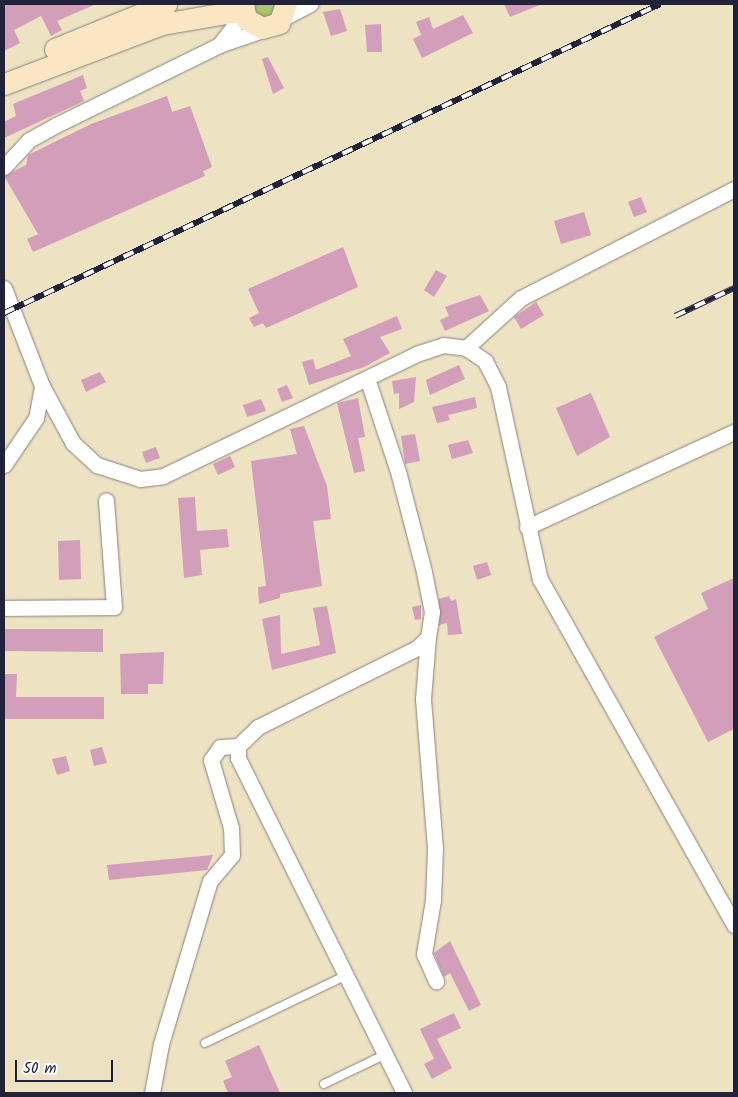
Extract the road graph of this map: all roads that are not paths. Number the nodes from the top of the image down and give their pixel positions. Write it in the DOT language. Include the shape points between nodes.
graph roads {
  1 [pos="166,4"];
  2 [pos="310,4"];
  3 [pos="243,9"];
  4 [pos="279,17"];
  5 [pos="219,45"];
  6 [pos="4,70"];
  7 [pos="4,84"];
  8 [pos="4,167"];
  9 [pos="734,189"];
  10 [pos="4,288"];
  11 [pos="466,348"];
  12 [pos="367,378"];
  13 [pos="42,386"];
  14 [pos="734,432"];
  15 [pos="4,465"];
  16 [pos="106,500"];
  17 [pos="527,527"];
  18 [pos="4,608"];
  19 [pos="428,637"];
  20 [pos="238,746"];
  21 [pos="734,925"];
  22 [pos="347,975"];
  23 [pos="436,980"];
  24 [pos="205,1042"];
  25 [pos="384,1055"];
  26 [pos="324,1084"];
  27 [pos="152,1093"];
  28 [pos="404,1093"];
  1 -- 6 [label="street"];
  2 -- 4 [label="street"];
  3 -- 4 [label="street" via="251,24"];
  3 -- 5 [label="street"];
  3 -- 7 [label="street" via="162,24"];
  4 -- 5 [label="street"];
  5 -- 8 [label="street" via="29,140"];
  9 -- 11 [label="street" via="521,298"];
  10 -- 13 [label="street"];
  11 -- 12 [label="street" via="443,345"];
  11 -- 17 [label="street" via="485,360 498,387"];
  12 -- 13 [label="street" via="163,476 140,479 96,465 73,443"];
  12 -- 19 [label="street" via="424,572 432,612"];
  13 -- 15 [label="street" via="36,418"];
  14 -- 17 [label="street"];
  16 -- 18 [label="street" via="114,607"];
  17 -- 21 [label="street" via="540,579"];
  19 -- 20 [label="street" via="417,648 258,727"];
  19 -- 23 [label="street" via="423,699 435,848 433,900 424,954"];
  20 -- 22 [label="street" via="244,774"];
  20 -- 27 [label="street" via="220,747 211,760 231,828 232,855 210,881 160,1044"];
  22 -- 24 [label="lane"];
  22 -- 25 [label="street"];
  25 -- 26 [label="lane"];
  25 -- 28 [label="street"];
}
